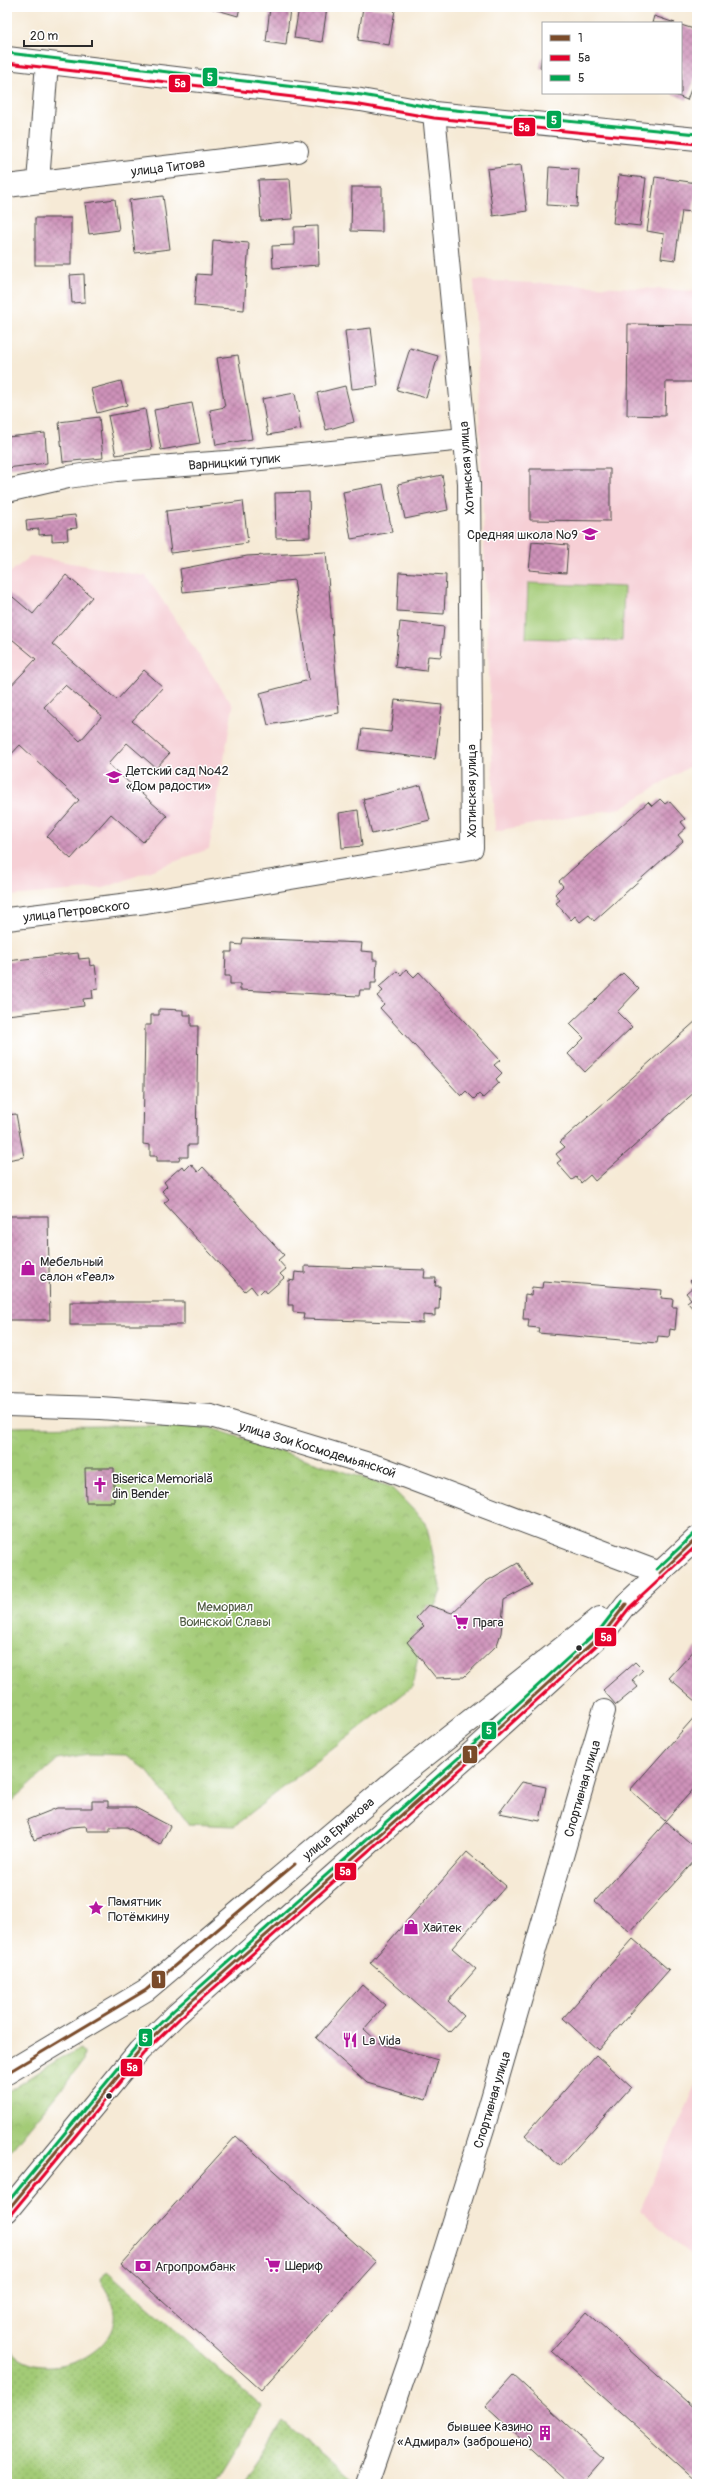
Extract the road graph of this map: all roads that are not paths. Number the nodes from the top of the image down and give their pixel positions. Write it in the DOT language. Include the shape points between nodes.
graph roads {
  1 [pos="7,58"];
  2 [pos="47,63"];
  3 [pos="434,113"];
  4 [pos="697,139"];
  5 [pos="297,151"];
  6 [pos="38,182"];
  7 [pos="7,186"];
  8 [pos="464,439"];
  9 [pos="7,491"];
  10 [pos="472,848"];
  11 [pos="7,919"];
  12 [pos="7,1405"];
  13 [pos="697,1538"];
  14 [pos="660,1573"];
  15 [pos="626,1604"];
  16 [pos="604,1711"];
  17 [pos="7,2073"];
  18 [pos="7,2211"];
  19 [pos="367,2484"];
  1 -- 2 [label="street"];
  2 -- 3 [label="street" via="360,100"];
  2 -- 6 [label="street"];
  3 -- 4 [label="street"];
  3 -- 8 [label="street, Хотинская улица"];
  5 -- 6 [label="street, улица Титова"];
  6 -- 7 [label="street, улица Титова"];
  8 -- 9 [label="street, Варницкий тупик" via="240,461 116,470 68,477"];
  8 -- 10 [label="street, Хотинская улица" via="469,483"];
  10 -- 11 [label="street, улица Петровского" via="146,902"];
  12 -- 14 [label="street, улица Зои Космодемьянской" via="100,1408 211,1416 382,1468"];
  13 -- 14 [label="street, улица Ермакова"];
  14 -- 15 [label="street, улица Ермакова"];
  15 -- 17 [label="street, улица Ермакова" via="598,1619 401,1775 146,1990"];
  15 -- 18 [label="street, улица Ермакова" via="606,1630 554,1678 144,2046"];
  16 -- 19 [label="street, Спортивная улица" via="486,2119 418,2336"];
}
